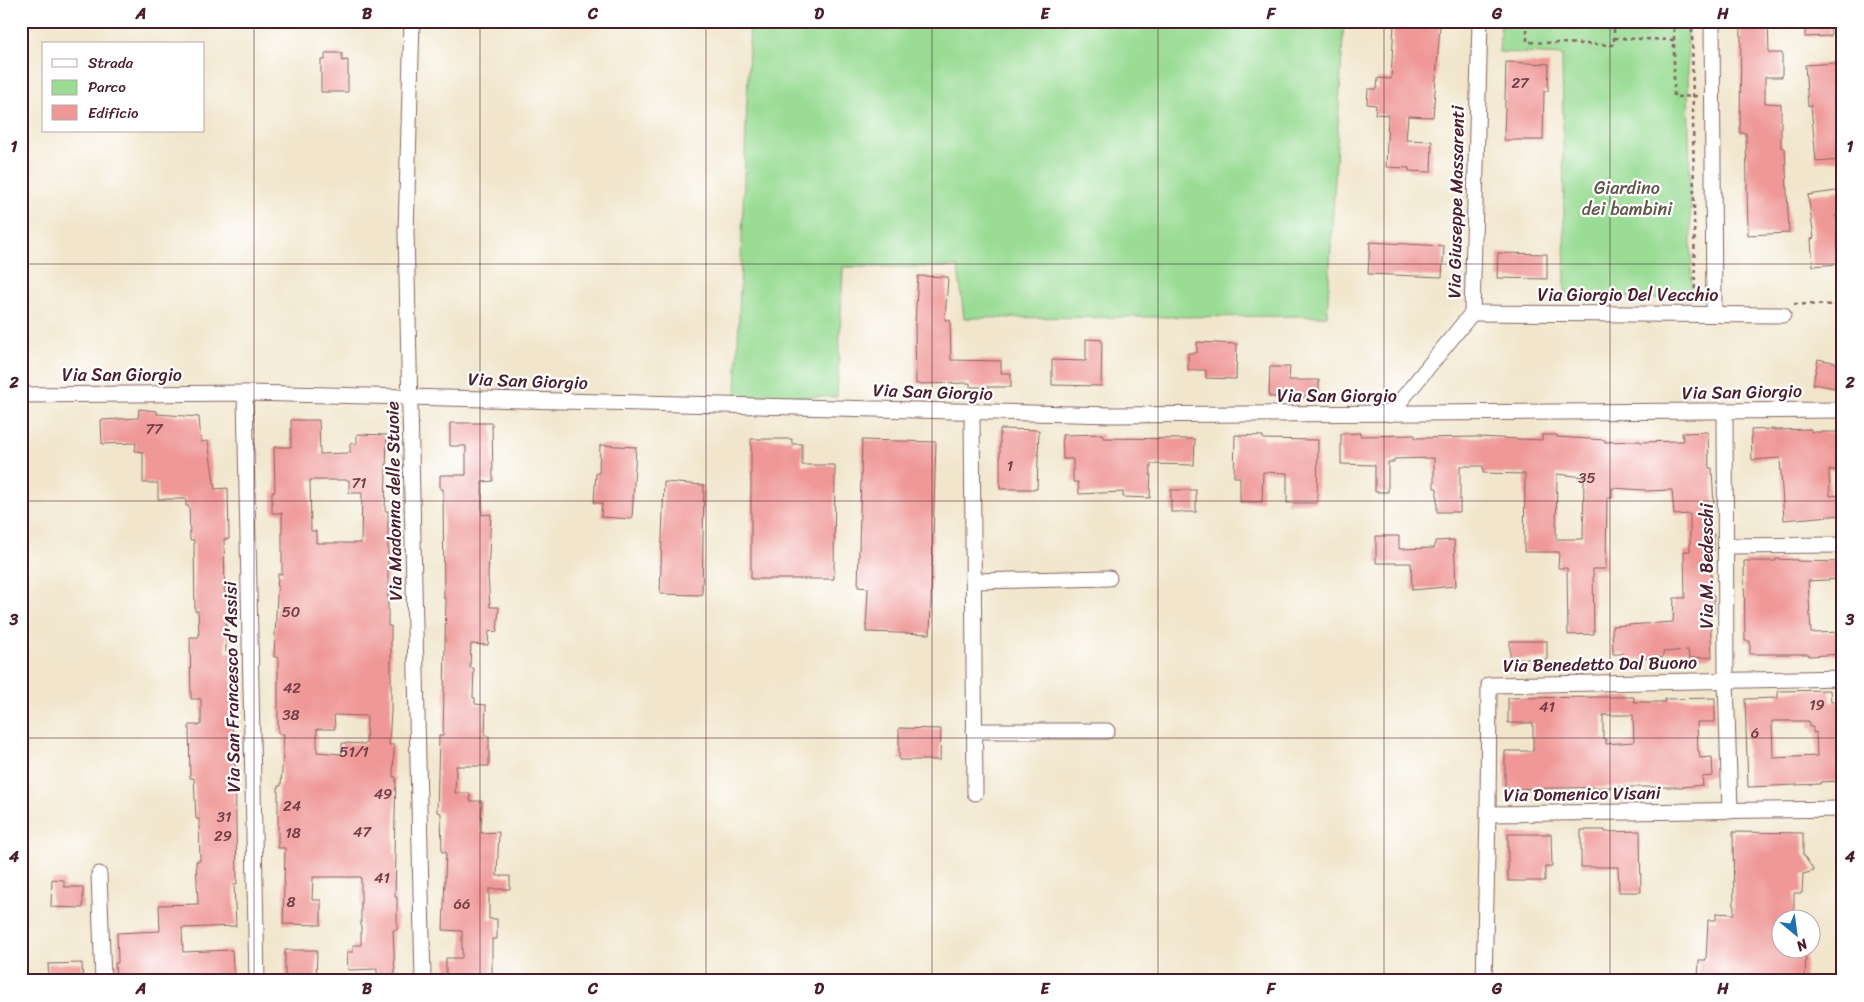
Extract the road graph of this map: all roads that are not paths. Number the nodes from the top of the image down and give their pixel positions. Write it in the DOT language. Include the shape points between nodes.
graph roads {
  1 [pos="412,21"];
  2 [pos="1480,21"];
  3 [pos="1712,21"];
  4 [pos="1472,313"];
  5 [pos="1714,314"];
  6 [pos="1783,315"];
  7 [pos="245,393"];
  8 [pos="21,395"];
  9 [pos="410,397"];
  10 [pos="1843,410"];
  11 [pos="1725,411"];
  12 [pos="972,412"];
  13 [pos="1390,414"];
  14 [pos="1843,545"];
  15 [pos="1726,546"];
  16 [pos="1109,578"];
  17 [pos="973,581"];
  18 [pos="1843,678"];
  19 [pos="1726,680"];
  20 [pos="974,731"];
  21 [pos="1107,731"];
  22 [pos="975,793"];
  23 [pos="1843,809"];
  24 [pos="1730,810"];
  25 [pos="1488,814"];
  26 [pos="99,874"];
  27 [pos="103,981"];
  28 [pos="257,981"];
  29 [pos="423,981"];
  30 [pos="1484,981"];
  1 -- 9 [label="street, Via Madonna delle Stuoie" via="406,232"];
  2 -- 4 [label="street, Via Giuseppe Massarenti"];
  3 -- 5 [label="street"];
  4 -- 5 [label="street, Via Giorgio Del Vecchio"];
  4 -- 13 [label="street, Via Giuseppe Massarenti"];
  5 -- 6 [label="street, Via Giorgio Del Vecchio"];
  7 -- 8 [label="street, Via San Giorgio"];
  7 -- 9 [label="street, Via San Giorgio"];
  7 -- 28 [label="street, Via San Francesco d'Assisi"];
  9 -- 12 [label="street, Via San Giorgio"];
  9 -- 29 [label="street, Via Madonna delle Stuoie"];
  10 -- 11 [label="street, Via San Giorgio"];
  11 -- 13 [label="street, Via San Giorgio"];
  11 -- 15 [label="street, Via M. Bedeschi"];
  12 -- 13 [label="street, Via San Giorgio"];
  12 -- 17 [label="street"];
  14 -- 15 [label="street"];
  15 -- 19 [label="street, Via M. Bedeschi"];
  16 -- 17 [label="street"];
  17 -- 20 [label="street"];
  18 -- 19 [label="street, Via Benedetto Dal Buono"];
  19 -- 24 [label="street, Via M. Bedeschi"];
  19 -- 25 [label="street, Via Benedetto Dal Buono" via="1489,685"];
  20 -- 21 [label="street"];
  20 -- 22 [label="street"];
  23 -- 24 [label="street, Via Domenico Visani"];
  24 -- 25 [label="street, Via Domenico Visani"];
  25 -- 30 [label="street, Via Domenico Visani"];
  26 -- 27 [label="street"];
}
